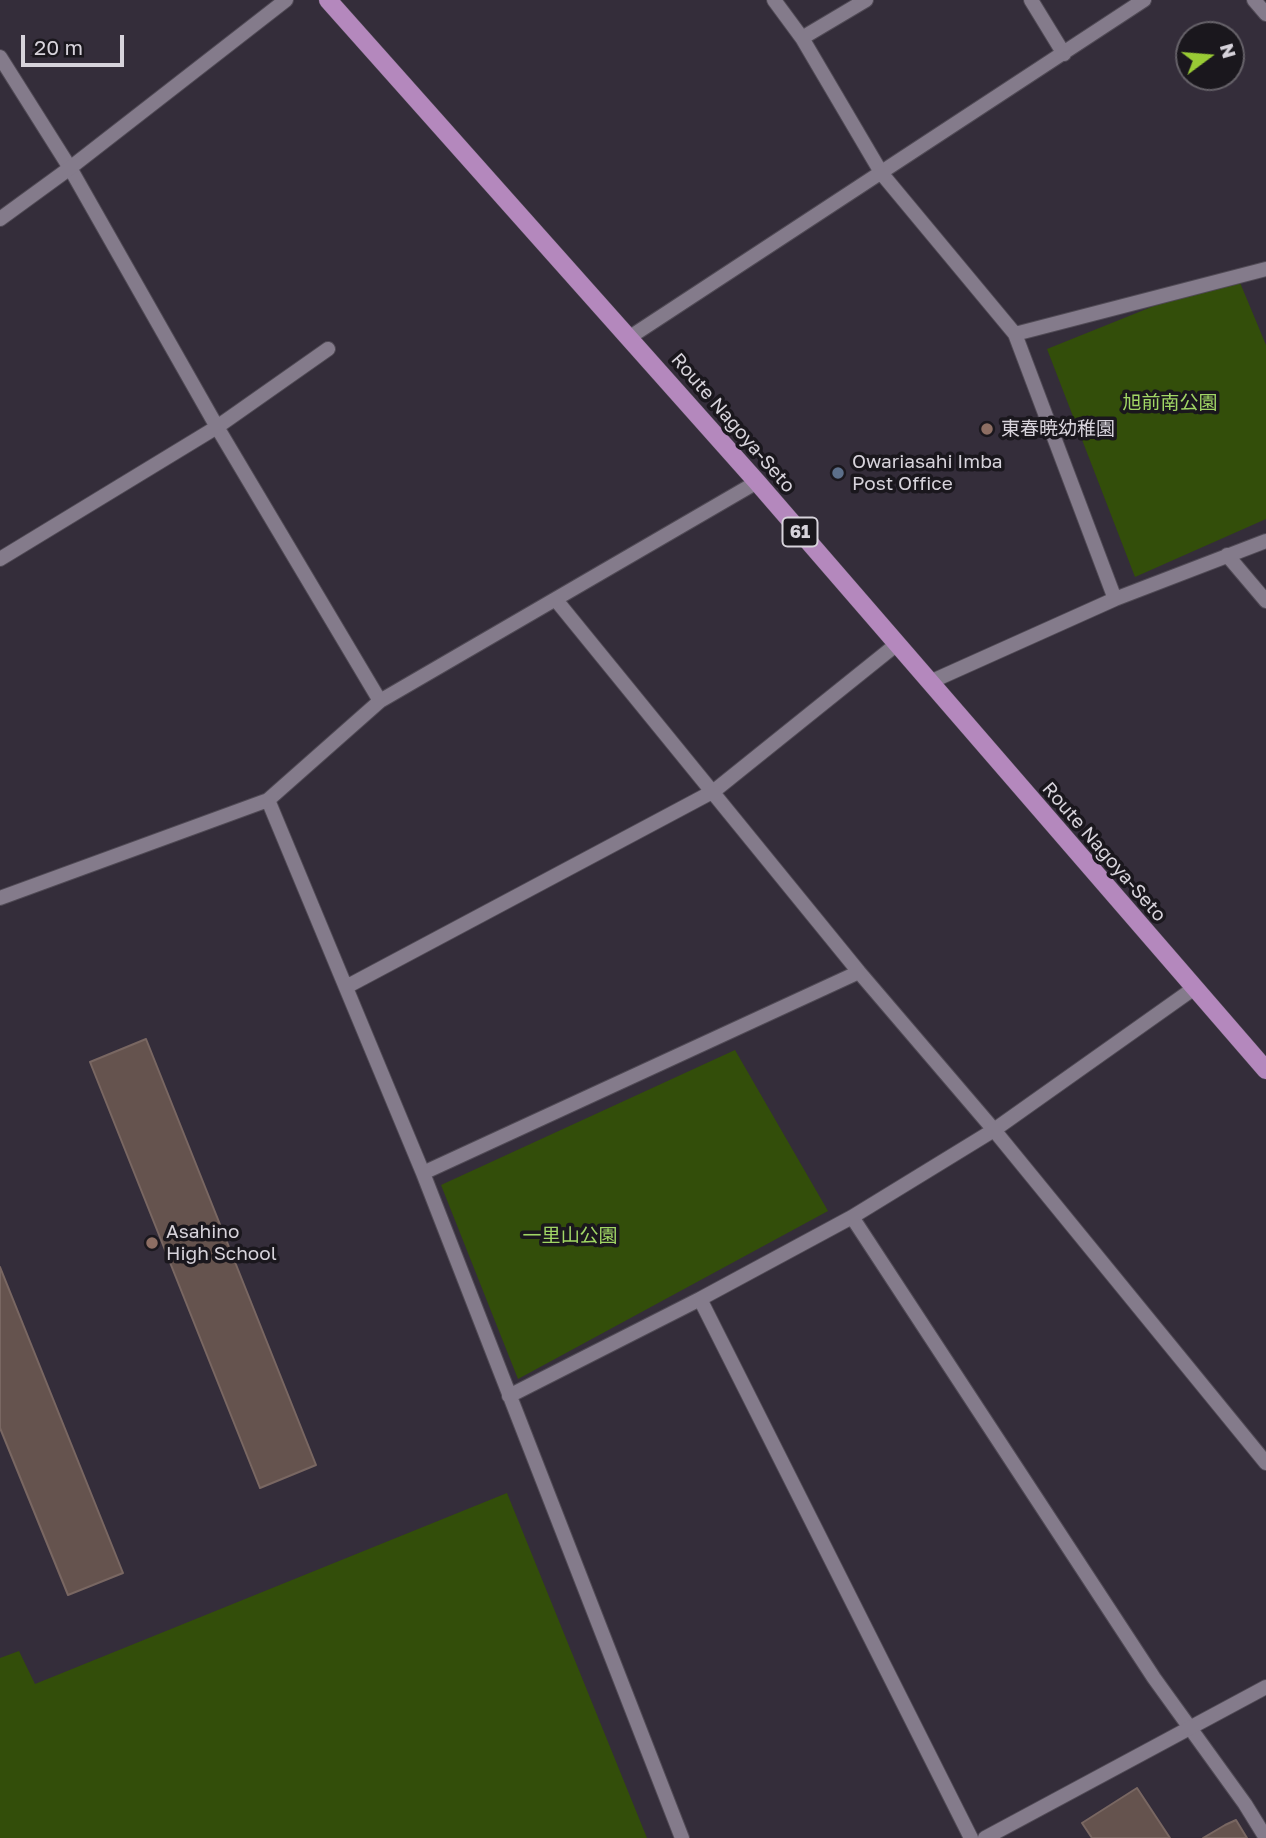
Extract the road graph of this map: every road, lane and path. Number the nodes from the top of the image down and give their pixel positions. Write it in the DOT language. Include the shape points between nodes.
graph roads {
  1 [pos="286,0"];
  2 [pos="328,0"];
  3 [pos="774,0"];
  4 [pos="866,0"];
  5 [pos="1031,0"];
  6 [pos="1144,0"];
  7 [pos="1254,0"];
  8 [pos="1266,14"];
  9 [pos="802,38"];
  10 [pos="1064,54"];
  11 [pos="0,57"];
  12 [pos="70,168"];
  13 [pos="882,174"];
  14 [pos="0,219"];
  15 [pos="1266,269"];
  16 [pos="1015,334"];
  17 [pos="630,337"];
  18 [pos="328,349"];
  19 [pos="217,427"];
  20 [pos="757,482"];
  21 [pos="1266,541"];
  22 [pos="1227,555"];
  23 [pos="0,559"];
  24 [pos="1115,599"];
  25 [pos="556,600"];
  26 [pos="1266,601"];
  27 [pos="897,644"];
  28 [pos="930,682"];
  29 [pos="380,701"];
  30 [pos="714,791"];
  31 [pos="268,800"];
  32 [pos="0,898"];
  33 [pos="859,972"];
  34 [pos="346,987"];
  35 [pos="1194,989"];
  36 [pos="1266,1070"];
  37 [pos="994,1130"];
  38 [pos="423,1173"];
  39 [pos="852,1217"];
  40 [pos="700,1299"];
  41 [pos="509,1396"];
  42 [pos="1266,1463"];
  43 [pos="1266,1687"];
  44 [pos="1191,1727"];
  45 [pos="682,1838"];
  46 [pos="971,1838"];
  47 [pos="985,1838"];
  48 [pos="1266,1838"];
  1 -- 12 [label="street"];
  2 -- 17 [label="main road, Route Nagoya-Seto / 61"];
  3 -- 9 [label="street"];
  4 -- 9 [label="street"];
  5 -- 10 [label="street"];
  6 -- 10 [label="street"];
  7 -- 8 [label="street"];
  9 -- 13 [label="street"];
  10 -- 13 [label="street"];
  11 -- 12 [label="street"];
  12 -- 14 [label="street"];
  12 -- 19 [label="street"];
  13 -- 16 [label="street"];
  13 -- 17 [label="street"];
  15 -- 16 [label="street"];
  16 -- 24 [label="street"];
  17 -- 20 [label="main road, Route Nagoya-Seto / 61"];
  18 -- 19 [label="street"];
  19 -- 23 [label="street"];
  19 -- 29 [label="street"];
  20 -- 25 [label="street"];
  20 -- 27 [label="main road, Route Nagoya-Seto / 61"];
  21 -- 22 [label="street"];
  22 -- 24 [label="street"];
  22 -- 26 [label="street"];
  24 -- 28 [label="street"];
  25 -- 29 [label="street"];
  25 -- 30 [label="street"];
  27 -- 28 [label="main road, Route Nagoya-Seto / 61"];
  27 -- 30 [label="street"];
  28 -- 35 [label="main road, Route Nagoya-Seto / 61"];
  29 -- 31 [label="street"];
  30 -- 33 [label="street"];
  30 -- 34 [label="street"];
  31 -- 32 [label="street"];
  31 -- 34 [label="street"];
  33 -- 37 [label="street"];
  33 -- 38 [label="street"];
  34 -- 38 [label="street"];
  35 -- 36 [label="main road, Route Nagoya-Seto / 61"];
  35 -- 37 [label="street"];
  37 -- 39 [label="street"];
  37 -- 42 [label="street"];
  38 -- 41 [label="street"];
  39 -- 40 [label="street"];
  39 -- 44 [label="street" via="1154,1678"];
  40 -- 41 [label="street"];
  40 -- 46 [label="street"];
  41 -- 45 [label="street"];
  43 -- 44 [label="street"];
  44 -- 47 [label="street"];
  44 -- 48 [label="street"];
}
